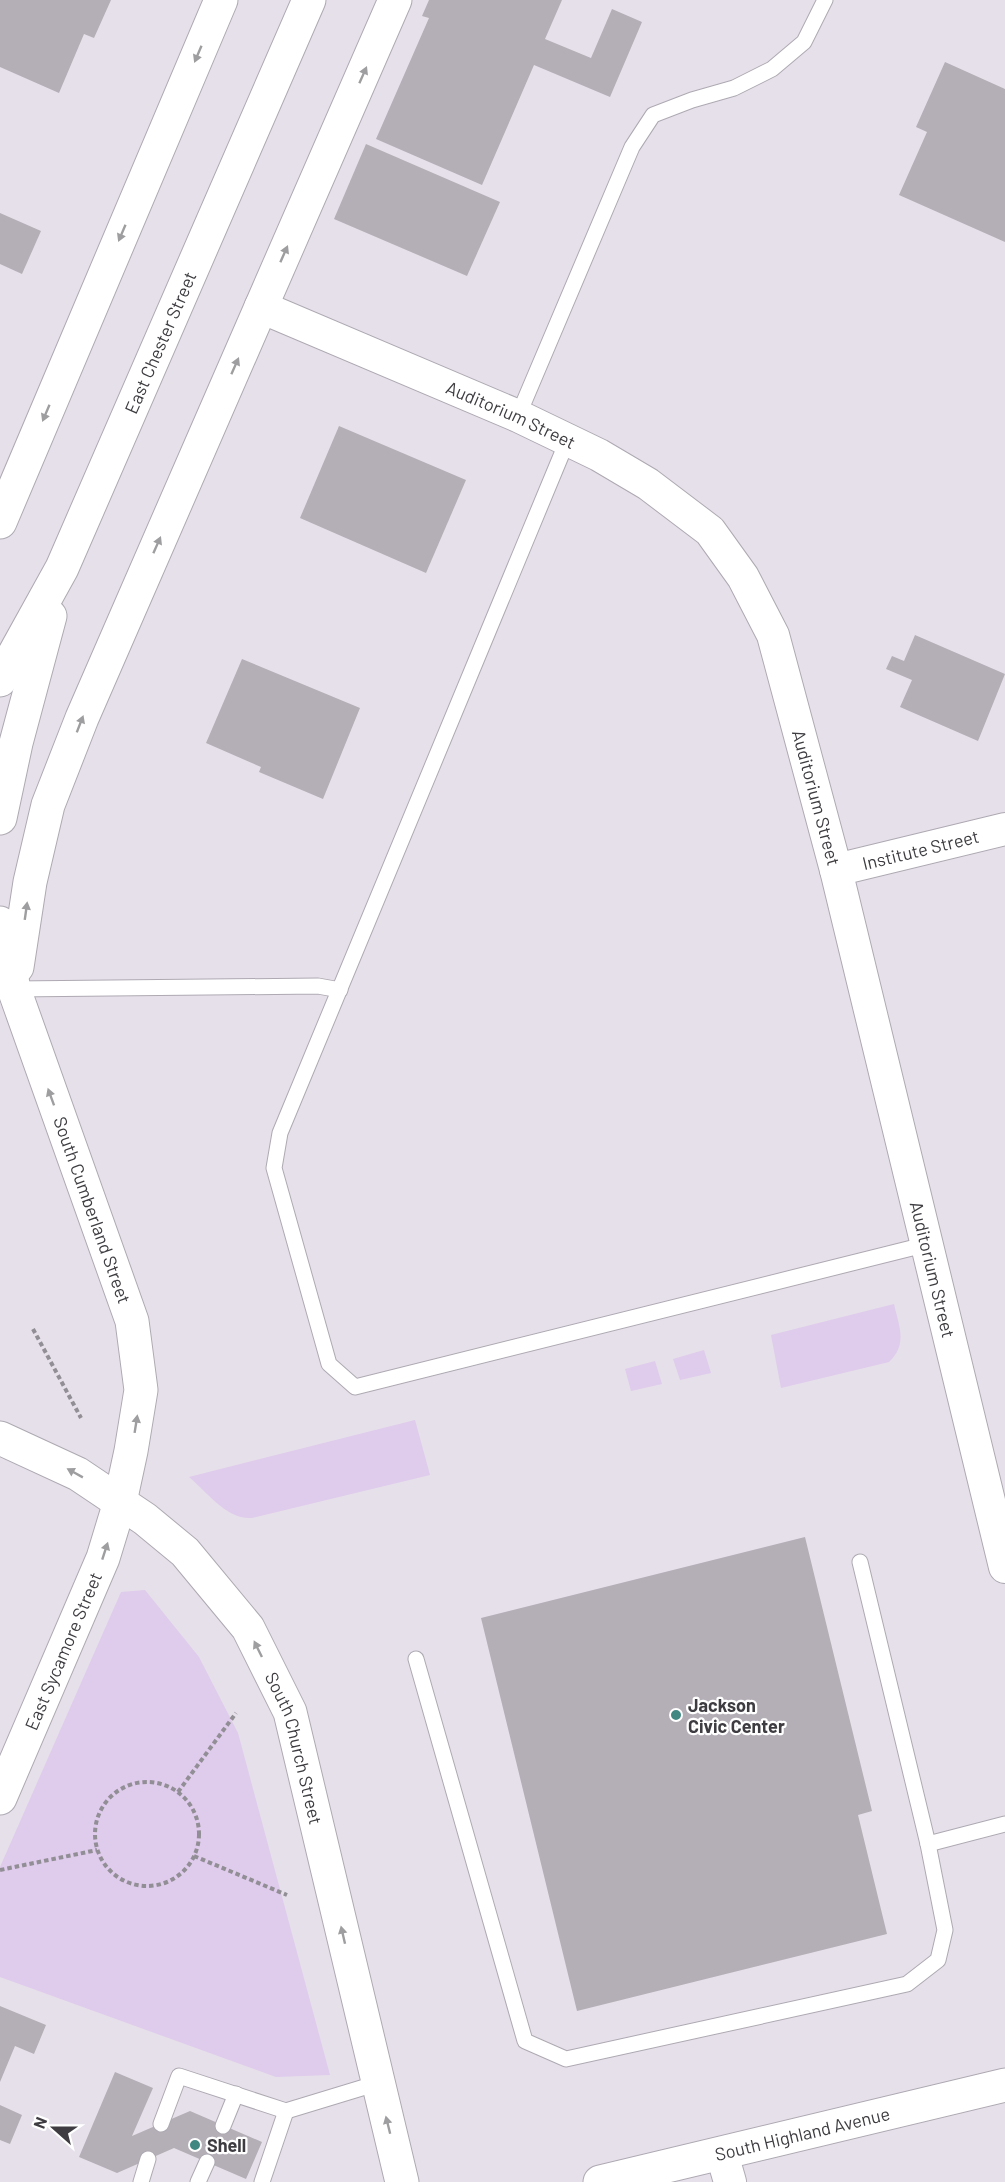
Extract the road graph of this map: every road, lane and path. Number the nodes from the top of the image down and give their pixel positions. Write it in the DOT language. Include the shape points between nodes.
graph roads {
  1 [pos="221,0"];
  2 [pos="309,0"];
  3 [pos="396,0"];
  4 [pos="825,0"];
  5 [pos="261,307"];
  6 [pos="518,416"];
  7 [pos="568,439"];
  8 [pos="0,522"];
  9 [pos="62,568"];
  10 [pos="0,680"];
  11 [pos="0,818"];
  12 [pos="1005,829"];
  13 [pos="836,870"];
  14 [pos="0,923"];
  15 [pos="14,989"];
  16 [pos="340,990"];
  17 [pos="928,1244"];
  18 [pos="33,1329"];
  19 [pos="81,1418"];
  20 [pos="0,1438"];
  21 [pos="120,1502"];
  22 [pos="860,1562"];
  23 [pos="1005,1567"];
  24 [pos="416,1659"];
  25 [pos="236,1713"];
  26 [pos="178,1792"];
  27 [pos="0,1798"];
  28 [pos="1005,1824"];
  29 [pos="928,1844"];
  30 [pos="96,1850"];
  31 [pos="194,1856"];
  32 [pos="0,1870"];
  33 [pos="287,1895"];
  34 [pos="378,2083"];
  35 [pos="1005,2085"];
  36 [pos="236,2094"];
  37 [pos="286,2111"];
  38 [pos="161,2124"];
  39 [pos="223,2126"];
  40 [pos="148,2159"];
  41 [pos="207,2162"];
  42 [pos="726,2168"];
  43 [pos="141,2182"];
  44 [pos="198,2182"];
  45 [pos="262,2182"];
  46 [pos="402,2182"];
  47 [pos="600,2182"];
  1 -- 8 [label="main road, one-way"];
  2 -- 9 [label="main road, East Chester Street"];
  5 -- 3 [label="main road, one-way"];
  4 -- 6 [label="lane" via="804,42 772,69 734,88 653,115 633,147"];
  5 -- 6 [label="street, Auditorium Street"];
  15 -- 5 [label="main road, one-way" via="30,882 48,805"];
  6 -- 7 [label="street, Auditorium Street"];
  7 -- 13 [label="street, Auditorium Street" via="648,484 710,531 743,577 773,635"];
  7 -- 16 [label="lane"];
  9 -- 10 [label="main road, East Chester Street"];
  9 -- 11 [label="main road"];
  12 -- 13 [label="street, Institute Street"];
  13 -- 17 [label="street, Auditorium Street"];
  14 -- 15 [label="main road, South Cumberland Street"];
  15 -- 16 [label="lane" via="318,986"];
  21 -- 15 [label="main road, South Cumberland Street, one-way" via="141,1390 132,1321"];
  16 -- 17 [label="lane" via="280,1132 274,1168 329,1364 355,1387"];
  17 -- 23 [label="street, Auditorium Street"];
  18 -- 19 [label="path"];
  21 -- 20 [label="main road, South Church Street, one-way" via="78,1474"];
  27 -- 21 [label="main road, East Sycamore Street, one-way" via="103,1558"];
  34 -- 21 [label="main road, South Church Street, one-way" via="290,1712 248,1628 184,1552"];
  22 -- 29 [label="lane"];
  24 -- 29 [label="lane" via="525,2041 566,2059 908,1984 938,1960 945,1930"];
  25 -- 26 [label="path"];
  26 -- 30 [label="path" via="157,1782 122,1787 108,1798 98,1814 94,1830"];
  26 -- 31 [label="path" via="188,1800 196,1816 199,1833"];
  28 -- 29 [label="lane"];
  30 -- 31 [label="path" via="113,1875 144,1887 176,1878"];
  30 -- 32 [label="path"];
  31 -- 33 [label="path"];
  34 -- 37 [label="lane"];
  46 -- 34 [label="main road, South Church Street, one-way"];
  35 -- 42 [label="main road, South Highland Avenue"];
  36 -- 37 [label="lane"];
  36 -- 38 [label="lane" via="179,2076"];
  36 -- 39 [label="lane"];
  37 -- 45 [label="lane"];
  40 -- 43 [label="lane"];
  41 -- 44 [label="lane"];
  42 -- 47 [label="main road, South Highland Avenue"];
}
